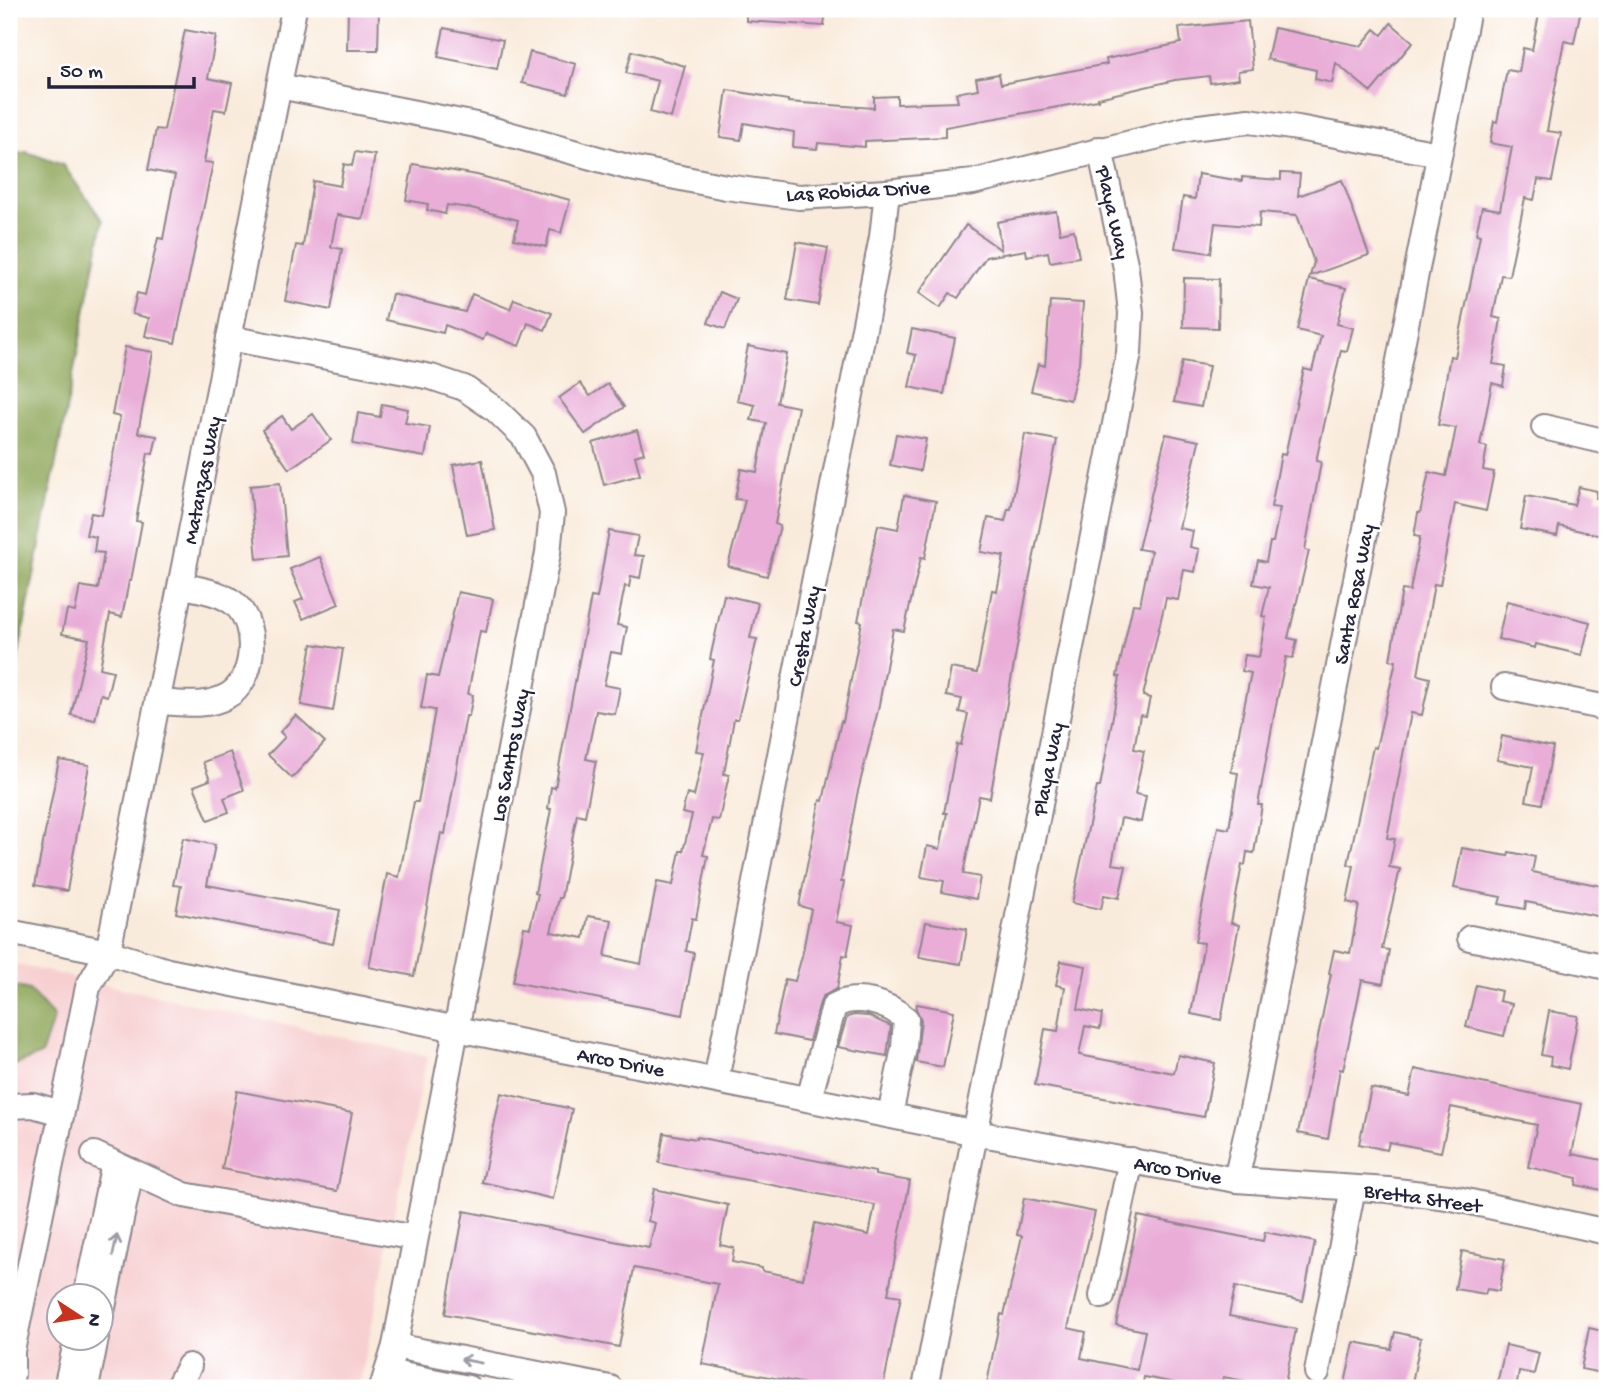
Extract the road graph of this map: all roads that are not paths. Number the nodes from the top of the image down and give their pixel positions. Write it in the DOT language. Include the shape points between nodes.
graph roads {
  1 [pos="293,9"];
  2 [pos="1468,9"];
  3 [pos="279,86"];
  4 [pos="1100,149"];
  5 [pos="1439,154"];
  6 [pos="887,192"];
  7 [pos="229,338"];
  8 [pos="1544,427"];
  9 [pos="1607,442"];
  10 [pos="181,585"];
  11 [pos="1504,687"];
  12 [pos="159,702"];
  13 [pos="1607,708"];
  14 [pos="9,932"];
  15 [pos="1470,938"];
  16 [pos="108,952"];
  17 [pos="1607,967"];
  18 [pos="455,1028"];
  19 [pos="716,1080"];
  20 [pos="809,1099"];
  21 [pos="9,1106"];
  22 [pos="61,1113"];
  23 [pos="890,1115"];
  24 [pos="976,1132"];
  25 [pos="1131,1160"];
  26 [pos="113,1162"];
  27 [pos="1236,1180"];
  28 [pos="1353,1188"];
  29 [pos="1607,1232"];
  30 [pos="415,1238"];
  31 [pos="17,1281"];
  32 [pos="89,1282"];
  33 [pos="104,1282"];
  34 [pos="1102,1296"];
  35 [pos="395,1346"];
  36 [pos="10,1351"];
  37 [pos="74,1352"];
  38 [pos="93,1352"];
  39 [pos="189,1366"];
  40 [pos="1317,1372"];
  41 [pos="384,1380"];
  42 [pos="580,1385"];
  43 [pos="9,1388"];
  44 [pos="66,1388"];
  45 [pos="86,1388"];
  46 [pos="177,1388"];
  47 [pos="468,1388"];
  48 [pos="610,1388"];
  49 [pos="925,1388"];
  1 -- 3 [label="street, Matanzas Way"];
  2 -- 5 [label="street, Santa Rosa Way"];
  3 -- 6 [label="street, Las Robida Drive" via="476,125 631,168 726,187 799,197"];
  3 -- 7 [label="street, Matanzas Way"];
  4 -- 5 [label="street, Las Robida Drive" via="1191,128 1249,121"];
  4 -- 6 [label="street, Las Robida Drive" via="973,182"];
  4 -- 24 [label="street, Playa Way" via="1126,268 1129,353"];
  5 -- 27 [label="street, Santa Rosa Way"];
  6 -- 19 [label="street, Cresta Way" via="882,237"];
  7 -- 10 [label="street, Matanzas Way"];
  7 -- 18 [label="street, Los Santos Way" via="431,377 464,388 524,437 543,473 552,513 548,553"];
  8 -- 9 [label="street"];
  10 -- 12 [label="street, Matanzas Way"];
  10 -- 12 [label="street" via="216,594 237,606 249,626 252,649 246,674 229,695 203,705"];
  11 -- 13 [label="street"];
  12 -- 16 [label="street, Matanzas Way"];
  14 -- 16 [label="street, Arco Drive"];
  15 -- 17 [label="street"];
  16 -- 18 [label="street, Arco Drive" via="168,971"];
  16 -- 22 [label="street, Matanzas Way" via="88,987"];
  18 -- 19 [label="street, Arco Drive"];
  18 -- 30 [label="street, Los Santos Way"];
  19 -- 20 [label="street, Arco Drive"];
  20 -- 23 [label="street, Arco Drive"];
  20 -- 23 [label="street" via="834,1006 859,999 895,1010 906,1019"];
  21 -- 22 [label="street" via="33,1105"];
  22 -- 31 [label="street, Matanzas Way"];
  23 -- 24 [label="street, Arco Drive"];
  24 -- 25 [label="street, Arco Drive"];
  24 -- 49 [label="street, Playa Way"];
  25 -- 27 [label="street, Arco Drive"];
  25 -- 34 [label="street"];
  26 -- 30 [label="street" via="184,1195"];
  26 -- 32 [label="street"];
  33 -- 26 [label="street, one-way"];
  27 -- 28 [label="street, Bretta Street"];
  28 -- 29 [label="street, Bretta Street" via="1448,1197"];
  28 -- 40 [label="street"];
  30 -- 35 [label="street, Los Santos Way"];
  31 -- 36 [label="street, Matanzas Way"];
  35 -- 41 [label="street, Los Santos Way"];
  42 -- 35 [label="street, one-way"];
  36 -- 43 [label="street, Matanzas Way"];
  37 -- 44 [label="street"];
  38 -- 45 [label="street"];
  39 -- 46 [label="street"];
  41 -- 47 [label="street"];
  42 -- 48 [label="street"];
}
